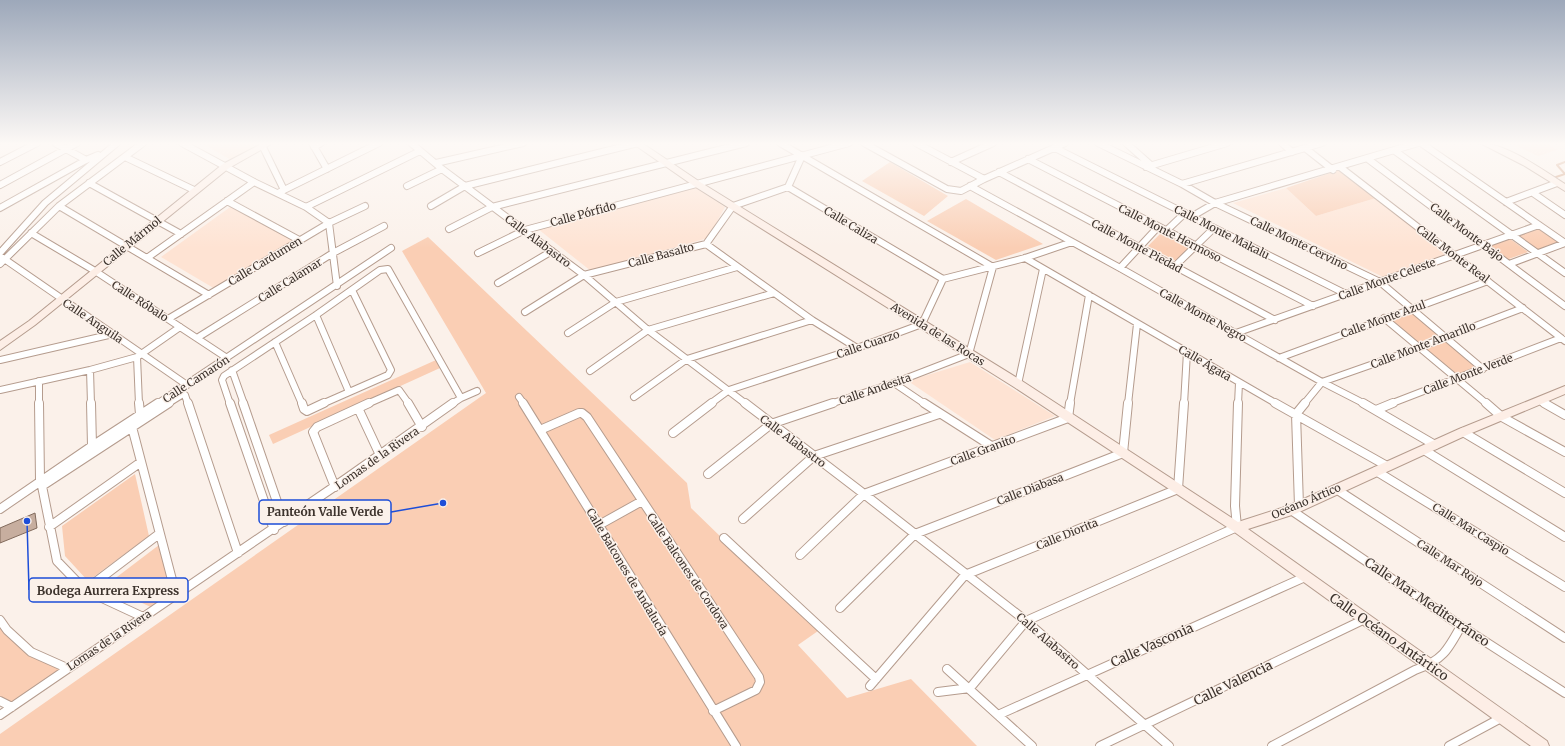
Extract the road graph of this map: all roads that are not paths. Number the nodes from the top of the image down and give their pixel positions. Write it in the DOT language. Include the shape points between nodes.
graph roads {
  1 [pos="14,178"];
  2 [pos="54,178"];
  3 [pos="75,178"];
  4 [pos="96,178"];
  5 [pos="169,178"];
  6 [pos="210,178"];
  7 [pos="247,178"];
  8 [pos="279,178"];
  9 [pos="309,178"];
  10 [pos="365,178"];
  11 [pos="424,178"];
  12 [pos="454,178"];
  13 [pos="498,178"];
  14 [pos="608,178"];
  15 [pos="688,178"];
  16 [pos="720,178"];
  17 [pos="792,178"];
  18 [pos="839,178"];
  19 [pos="927,178"];
  20 [pos="1010,178"];
  21 [pos="1063,178"];
  22 [pos="1115,178"];
  23 [pos="1169,178"];
  24 [pos="1203,178"];
  25 [pos="1303,178"];
  26 [pos="1354,178"];
  27 [pos="1393,178"];
  28 [pos="1432,178"];
  29 [pos="1471,178"];
  30 [pos="1549,178"];
  31 [pos="984,179"];
  32 [pos="254,182"];
  33 [pos="89,183"];
  34 [pos="1557,183"];
  35 [pos="697,184"];
  36 [pos="1182,184"];
  37 [pos="0,185"];
  38 [pos="407,186"];
  39 [pos="465,186"];
  40 [pos="970,186"];
  41 [pos="788,187"];
  42 [pos="1565,188"];
  43 [pos="194,190"];
  44 [pos="284,190"];
  45 [pos="278,193"];
  46 [pos="1533,193"];
  47 [pos="227,201"];
  48 [pos="1215,202"];
  49 [pos="1506,202"];
  50 [pos="59,206"];
  51 [pos="365,206"];
  52 [pos="431,206"];
  53 [pos="733,206"];
  54 [pos="306,207"];
  55 [pos="492,207"];
  56 [pos="0,208"];
  57 [pos="1185,213"];
  58 [pos="1565,215"];
  59 [pos="1191,216"];
  60 [pos="158,221"];
  61 [pos="329,223"];
  62 [pos="1539,225"];
  63 [pos="384,226"];
  64 [pos="1158,228"];
  65 [pos="1214,228"];
  66 [pos="449,229"];
  67 [pos="524,230"];
  68 [pos="1166,231"];
  69 [pos="31,233"];
  70 [pos="181,234"];
  71 [pos="1511,235"];
  72 [pos="300,240"];
  73 [pos="1072,242"];
  74 [pos="1565,243"];
  75 [pos="706,244"];
  76 [pos="1483,244"];
  77 [pos="127,245"];
  78 [pos="1195,246"];
  79 [pos="391,248"];
  80 [pos="1140,248"];
  81 [pos="552,251"];
  82 [pos="0,253"];
  83 [pos="333,253"];
  84 [pos="478,253"];
  85 [pos="1538,254"];
  86 [pos="1454,255"];
  87 [pos="147,258"];
  88 [pos="1025,258"];
  89 [pos="1,260"];
  90 [pos="1509,264"];
  91 [pos="1175,266"];
  92 [pos="737,267"];
  93 [pos="992,267"];
  94 [pos="1120,268"];
  95 [pos="1043,269"];
  96 [pos="95,271"];
  97 [pos="1565,273"];
  98 [pos="584,275"];
  99 [pos="943,279"];
  100 [pos="1488,281"];
  101 [pos="1380,282"];
  102 [pos="498,283"];
  103 [pos="337,286"];
  104 [pos="352,290"];
  105 [pos="774,293"];
  106 [pos="1346,294"];
  107 [pos="209,295"];
  108 [pos="1089,295"];
  109 [pos="60,300"];
  110 [pos="616,302"];
  111 [pos="1313,306"];
  112 [pos="1565,306"];
  113 [pos="1412,308"];
  114 [pos="1523,308"];
  115 [pos="525,312"];
  116 [pos="316,315"];
  117 [pos="1384,318"];
  118 [pos="168,319"];
  119 [pos="812,320"];
  120 [pos="1275,320"];
  121 [pos="922,324"];
  122 [pos="1137,324"];
  123 [pos="180,327"];
  124 [pos="648,330"];
  125 [pos="568,333"];
  126 [pos="1236,333"];
  127 [pos="113,334"];
  128 [pos="1444,337"];
  129 [pos="198,338"];
  130 [pos="1563,340"];
  131 [pos="275,342"];
  132 [pos="0,346"];
  133 [pos="1419,347"];
  134 [pos="857,348"];
  135 [pos="1186,352"];
  136 [pos="969,354"];
  137 [pos="139,356"];
  138 [pos="227,358"];
  139 [pos="1279,358"];
  140 [pos="687,359"];
  141 [pos="0,360"];
  142 [pos="1483,369"];
  143 [pos="90,370"];
  144 [pos="232,370"];
  145 [pos="590,371"];
  146 [pos="1456,379"];
  147 [pos="39,381"];
  148 [pos="1322,382"];
  149 [pos="894,383"];
  150 [pos="1238,383"];
  151 [pos="1018,384"];
  152 [pos="187,385"];
  153 [pos="0,390"];
  154 [pos="729,390"];
  155 [pos="1565,390"];
  156 [pos="477,391"];
  157 [pos="349,392"];
  158 [pos="519,397"];
  159 [pos="634,397"];
  160 [pos="461,398"];
  161 [pos="1540,401"];
  162 [pos="358,408"];
  163 [pos="1376,410"];
  164 [pos="140,414"];
  165 [pos="939,414"];
  166 [pos="1296,414"];
  167 [pos="1565,415"];
  168 [pos="1502,417"];
  169 [pos="1068,418"];
  170 [pos="771,424"];
  171 [pos="132,427"];
  172 [pos="422,427"];
  173 [pos="540,430"];
  174 [pos="673,432"];
  175 [pos="1463,432"];
  176 [pos="1435,445"];
  177 [pos="92,446"];
  178 [pos="994,447"];
  179 [pos="1424,450"];
  180 [pos="1565,452"];
  181 [pos="1123,453"];
  182 [pos="380,455"];
  183 [pos="814,456"];
  184 [pos="141,462"];
  185 [pos="1387,466"];
  186 [pos="1376,471"];
  187 [pos="708,474"];
  188 [pos="41,483"];
  189 [pos="335,486"];
  190 [pos="1178,489"];
  191 [pos="1336,489"];
  192 [pos="1565,493"];
  193 [pos="864,494"];
  194 [pos="642,501"];
  195 [pos="1295,508"];
  196 [pos="0,509"];
  197 [pos="743,519"];
  198 [pos="284,522"];
  199 [pos="599,525"];
  200 [pos="49,527"];
  201 [pos="1237,527"];
  202 [pos="274,530"];
  203 [pos="159,534"];
  204 [pos="915,534"];
  205 [pos="1565,537"];
  206 [pos="724,538"];
  207 [pos="238,553"];
  208 [pos="800,555"];
  209 [pos="965,575"];
  210 [pos="1305,577"];
  211 [pos="1565,587"];
  212 [pos="85,590"];
  213 [pos="176,595"];
  214 [pos="840,608"];
  215 [pos="143,617"];
  216 [pos="1365,619"];
  217 [pos="0,620"];
  218 [pos="1026,621"];
  219 [pos="1461,626"];
  220 [pos="1565,638"];
  221 [pos="1430,666"];
  222 [pos="67,668"];
  223 [pos="947,669"];
  224 [pos="1086,675"];
  225 [pos="876,679"];
  226 [pos="870,686"];
  227 [pos="970,688"];
  228 [pos="938,692"];
  229 [pos="1565,693"];
  230 [pos="0,701"];
  231 [pos="12,707"];
  232 [pos="713,711"];
  233 [pos="0,715"];
  234 [pos="998,715"];
  235 [pos="1502,718"];
  236 [pos="1146,725"];
  237 [pos="736,746"];
  238 [pos="1032,746"];
  239 [pos="1100,746"];
  240 [pos="1170,746"];
  241 [pos="1272,746"];
  242 [pos="1449,746"];
  243 [pos="1542,746"];
  1 -- 37 [label="street"];
  2 -- 56 [label="street"];
  3 -- 82 [label="street" via="44,203"];
  4 -- 33 [label="street"];
  5 -- 43 [label="street"];
  6 -- 43 [label="street, Calle Mármol"];
  7 -- 32 [label="street"];
  8 -- 44 [label="street"];
  9 -- 44 [label="street"];
  10 -- 54 [label="street"];
  11 -- 38 [label="street"];
  12 -- 39 [label="street, Calle Alabastro"];
  13 -- 39 [label="street"];
  14 -- 55 [label="street"];
  15 -- 35 [label="street, Avenida de las Rocas"];
  16 -- 35 [label="street, Calle Pórfido"];
  17 -- 41 [label="street"];
  18 -- 93 [label="street"];
  19 -- 40 [label="street" via="953,192 961,192"];
  20 -- 80 [label="street, Calle Monte Piedad"];
  21 -- 64 [label="street, Calle Monte Hermoso"];
  22 -- 57 [label="street, Calle Monte Makalu"];
  23 -- 36 [label="street, Calle Monte Cervino"];
  24 -- 36 [label="street"];
  25 -- 48 [label="street"];
  26 -- 86 [label="street, Calle Monte Real"];
  27 -- 76 [label="street, Calle Monte Bajo"];
  28 -- 71 [label="street"];
  29 -- 49 [label="street"];
  30 -- 34 [label="street"];
  31 -- 40 [label="street"];
  32 -- 45 [label="street"];
  32 -- 47 [label="street"];
  33 -- 50 [label="street"];
  33 -- 60 [label="street"];
  34 -- 42 [label="street"];
  34 -- 46 [label="street"];
  35 -- 53 [label="street, Avenida de las Rocas"];
  35 -- 67 [label="street, Calle Pórfido"];
  36 -- 48 [label="street, Calle Monte Cervino"];
  39 -- 52 [label="street"];
  39 -- 55 [label="street, Calle Alabastro"];
  40 -- 73 [label="street, Calle Monte Negro"];
  41 -- 53 [label="street"];
  41 -- 99 [label="street, Calle Caliza"];
  43 -- 60 [label="street, Calle Mármol"];
  44 -- 45 [label="street"];
  45 -- 54 [label="street"];
  46 -- 49 [label="street"];
  46 -- 58 [label="street"];
  47 -- 70 [label="street"];
  47 -- 72 [label="street"];
  48 -- 59 [label="street"];
  48 -- 101 [label="street, Calle Monte Cervino"];
  49 -- 62 [label="street"];
  50 -- 69 [label="street"];
  50 -- 77 [label="street"];
  51 -- 61 [label="street, Calle Cardumen"];
  53 -- 75 [label="street, Calle Basalto"];
  53 -- 121 [label="street, Avenida de las Rocas"];
  54 -- 61 [label="street"];
  55 -- 66 [label="street"];
  55 -- 67 [label="street, Calle Alabastro"];
  57 -- 59 [label="street, Calle Monte Makalu"];
  57 -- 68 [label="street"];
  59 -- 65 [label="street, Calle Monte Makalu"];
  60 -- 70 [label="street"];
  60 -- 77 [label="street, Calle Mármol"];
  61 -- 72 [label="street, Calle Cardumen"];
  61 -- 83 [label="street"];
  62 -- 71 [label="street, Calle Monte Celeste"];
  62 -- 74 [label="street"];
  63 -- 83 [label="street, Calle Calamar"];
  64 -- 68 [label="street, Calle Monte Hermoso"];
  64 -- 80 [label="street"];
  65 -- 78 [label="street"];
  65 -- 106 [label="street, Calle Monte Makalu"];
  67 -- 81 [label="street, Calle Alabastro"];
  67 -- 84 [label="street, Calle Pórfido"];
  68 -- 78 [label="street, Calle Monte Hermoso"];
  69 -- 89 [label="street"];
  69 -- 96 [label="street, Calle Róbalo"];
  70 -- 87 [label="street"];
  71 -- 76 [label="street, Calle Monte Celeste"];
  71 -- 85 [label="street"];
  72 -- 107 [label="street, Calle Cardumen"];
  73 -- 88 [label="street"];
  73 -- 94 [label="street, Calle Monte Negro"];
  74 -- 85 [label="street"];
  75 -- 92 [label="street"];
  75 -- 98 [label="street, Calle Basalto"];
  76 -- 86 [label="street, Calle Monte Celeste"];
  76 -- 90 [label="street, Calle Monte Bajo"];
  77 -- 87 [label="street"];
  77 -- 96 [label="street, Calle Mármol"];
  78 -- 91 [label="street"];
  78 -- 111 [label="street, Calle Monte Hermoso"];
  79 -- 103 [label="street, Calle Camarón"];
  80 -- 91 [label="street, Calle Monte Piedad"];
  80 -- 94 [label="street"];
  81 -- 98 [label="street, Calle Alabastro"];
  81 -- 102 [label="street"];
  83 -- 103 [label="street"];
  83 -- 129 [label="street, Calle Calamar"];
  85 -- 90 [label="street"];
  85 -- 97 [label="street"];
  86 -- 100 [label="street, Calle Monte Real"];
  86 -- 101 [label="street, Calle Monte Celeste"];
  87 -- 107 [label="street"];
  88 -- 93 [label="street"];
  88 -- 95 [label="street, Calle Ágata"];
  89 -- 109 [label="street, Calle Anguila"];
  90 -- 112 [label="street, Calle Monte Bajo"];
  91 -- 120 [label="street, Calle Monte Piedad"];
  92 -- 105 [label="street"];
  92 -- 110 [label="street"];
  93 -- 99 [label="street"];
  93 -- 136 [label="street"];
  94 -- 126 [label="street, Calle Monte Negro"];
  95 -- 108 [label="street, Calle Ágata"];
  95 -- 151 [label="street"];
  96 -- 109 [label="street, Calle Mármol"];
  96 -- 118 [label="street, Calle Róbalo"];
  98 -- 110 [label="street, Calle Alabastro"];
  98 -- 115 [label="street, Calle Basalto"];
  99 -- 121 [label="street"];
  100 -- 113 [label="street, Calle Monte Azul"];
  100 -- 114 [label="street, Calle Monte Real"];
  101 -- 106 [label="street, Calle Monte Celeste"];
  101 -- 113 [label="street, Calle Monte Cervino"];
  103 -- 138 [label="street, Calle Camarón"];
  104 -- 116 [label="street"];
  104 -- 157 [label="street" via="391,373"];
  104 -- 160 [label="street" via="384,268 388,269"];
  105 -- 119 [label="street"];
  105 -- 124 [label="street"];
  106 -- 111 [label="street, Calle Monte Celeste"];
  107 -- 118 [label="street, Calle Cardumen"];
  108 -- 122 [label="street, Calle Ágata"];
  108 -- 169 [label="street"];
  109 -- 127 [label="street, Calle Anguila"];
  109 -- 132 [label="street, Calle Mármol"];
  110 -- 124 [label="street, Calle Alabastro"];
  110 -- 125 [label="street"];
  111 -- 120 [label="street, Calle Monte Celeste"];
  113 -- 117 [label="street, Calle Monte Azul"];
  113 -- 128 [label="street, Calle Monte Cervino"];
  114 -- 128 [label="street, Calle Monte Amarillo"];
  114 -- 130 [label="street, Calle Monte Real"];
  116 -- 131 [label="street"];
  116 -- 157 [label="street"];
  117 -- 133 [label="street"];
  117 -- 139 [label="street, Calle Monte Azul"];
  118 -- 123 [label="street, Calle Róbalo"];
  119 -- 134 [label="street"];
  119 -- 140 [label="street"];
  120 -- 126 [label="street, Calle Monte Celeste"];
  121 -- 134 [label="street, Calle Cuarzo"];
  121 -- 136 [label="street, Avenida de las Rocas"];
  122 -- 135 [label="street, Calle Ágata"];
  122 -- 181 [label="street"];
  123 -- 129 [label="street, Calle Róbalo"];
  123 -- 137 [label="street"];
  124 -- 140 [label="street, Calle Alabastro"];
  124 -- 145 [label="street"];
  126 -- 139 [label="street, Calle Monte Negro"];
  127 -- 137 [label="street, Calle Anguila"];
  127 -- 141 [label="street"];
  128 -- 133 [label="street, Calle Monte Amarillo"];
  128 -- 142 [label="street, Calle Monte Cervino"];
  129 -- 138 [label="street, Calle Róbalo"];
  130 -- 142 [label="street, Calle Monte Verde"];
  131 -- 144 [label="street"];
  131 -- 157 [label="street" via="304,409 307,411"];
  133 -- 146 [label="street"];
  133 -- 148 [label="street, Calle Monte Amarillo"];
  134 -- 154 [label="street, Calle Cuarzo"];
  135 -- 150 [label="street, Calle Ágata"];
  135 -- 190 [label="street"];
  136 -- 149 [label="street, Calle Andesita"];
  136 -- 151 [label="street, Avenida de las Rocas"];
  137 -- 143 [label="street"];
  137 -- 152 [label="street, Calle Anguila"];
  137 -- 164 [label="street"];
  138 -- 152 [label="street, Calle Camarón"];
  139 -- 148 [label="street, Calle Monte Negro"];
  140 -- 154 [label="street, Calle Alabastro"];
  140 -- 159 [label="street"];
  142 -- 146 [label="street, Calle Monte Verde"];
  143 -- 147 [label="street"];
  143 -- 177 [label="street"];
  144 -- 198 [label="street"];
  144 -- 202 [label="street" via="222,380"];
  146 -- 163 [label="street, Calle Monte Verde"];
  146 -- 168 [label="street"];
  147 -- 153 [label="street"];
  147 -- 188 [label="street"];
  148 -- 163 [label="street, Calle Monte Negro"];
  148 -- 166 [label="street"];
  149 -- 165 [label="street"];
  149 -- 170 [label="street, Calle Andesita"];
  150 -- 166 [label="street, Calle Ágata"];
  150 -- 201 [label="street" via="1235,506"];
  151 -- 169 [label="street, Avenida de las Rocas"];
  152 -- 164 [label="street, Calle Camarón"];
  154 -- 170 [label="street, Calle Alabastro"];
  154 -- 174 [label="street, Calle Cuarzo"];
  155 -- 161 [label="street, Océano Ártico"];
  156 -- 160 [label="street, Lomas de la Rivera"];
  158 -- 173 [label="street, Calle Balcones de Andalucía"];
  160 -- 172 [label="street, Lomas de la Rivera"];
  161 -- 167 [label="street"];
  161 -- 168 [label="street, Océano Ártico"];
  162 -- 172 [label="street" via="399,390 402,391"];
  162 -- 182 [label="street"];
  162 -- 189 [label="street" via="314,429 313,432"];
  163 -- 176 [label="street, Calle Monte Negro"];
  164 -- 177 [label="street, Calle Camarón"];
  165 -- 178 [label="street"];
  165 -- 183 [label="street"];
  166 -- 185 [label="street, Calle Ágata"];
  166 -- 195 [label="street"];
  168 -- 175 [label="street, Océano Ártico"];
  168 -- 180 [label="street"];
  169 -- 178 [label="street, Calle Granito"];
  169 -- 181 [label="street, Avenida de las Rocas"];
  170 -- 183 [label="street, Calle Alabastro"];
  170 -- 187 [label="street, Calle Andesita"];
  171 -- 184 [label="street"];
  171 -- 188 [label="street"];
  171 -- 207 [label="street" via="183,394"];
  172 -- 182 [label="street, Lomas de la Rivera"];
  173 -- 194 [label="street, Calle Balcones de Cordova" via="582,413"];
  173 -- 199 [label="street, Calle Balcones de Andalucía"];
  175 -- 176 [label="street, Océano Ártico"];
  175 -- 192 [label="street"];
  176 -- 179 [label="street, Océano Ártico"];
  177 -- 188 [label="street, Calle Camarón"];
  178 -- 193 [label="street, Calle Granito"];
  179 -- 185 [label="street, Océano Ártico"];
  179 -- 205 [label="street"];
  181 -- 190 [label="street, Avenida de las Rocas"];
  181 -- 204 [label="street, Calle Diabasa"];
  182 -- 189 [label="street, Lomas de la Rivera"];
  183 -- 193 [label="street, Calle Alabastro"];
  183 -- 197 [label="street"];
  184 -- 200 [label="street"];
  184 -- 203 [label="street"];
  185 -- 186 [label="street, Océano Ártico"];
  186 -- 191 [label="street, Océano Ártico"];
  186 -- 211 [label="street, Calle Mar Caspio"];
  188 -- 196 [label="street, Calle Camarón"];
  188 -- 200 [label="street"];
  189 -- 198 [label="street, Lomas de la Rivera"];
  190 -- 201 [label="street, Avenida de las Rocas"];
  190 -- 209 [label="street, Calle Diorita"];
  191 -- 195 [label="street, Océano Ártico"];
  191 -- 220 [label="street, Calle Mar Rojo"];
  193 -- 204 [label="street, Calle Alabastro"];
  193 -- 208 [label="street, Calle Granito"];
  194 -- 199 [label="street"];
  194 -- 232 [label="street, Calle Balcones de Cordova" via="759,677 760,682 756,690"];
  195 -- 201 [label="street, Océano Ártico"];
  195 -- 219 [label="street, Calle Mar Mediterráneo"];
  198 -- 202 [label="street, Lomas de la Rivera"];
  199 -- 232 [label="street, Calle Balcones de Andalucía"];
  200 -- 212 [label="street" via="58,561"];
  201 -- 210 [label="street, Calle Océano Antártico"];
  201 -- 218 [label="street, Océano Ártico"];
  202 -- 207 [label="street, Lomas de la Rivera"];
  203 -- 212 [label="street"];
  203 -- 213 [label="street"];
  204 -- 209 [label="street, Calle Alabastro"];
  204 -- 214 [label="street, Calle Diabasa"];
  206 -- 225 [label="street"];
  207 -- 213 [label="street, Lomas de la Rivera"];
  209 -- 218 [label="street, Calle Alabastro"];
  209 -- 225 [label="street, Calle Diorita"];
  210 -- 216 [label="street, Calle Océano Antártico"];
  210 -- 224 [label="street, Calle Vasconia"];
  212 -- 215 [label="street"];
  213 -- 215 [label="street, Lomas de la Rivera"];
  215 -- 222 [label="street, Lomas de la Rivera"];
  216 -- 221 [label="street, Calle Océano Antártico"];
  216 -- 236 [label="street, Calle Valencia"];
  217 -- 222 [label="street" via="31,652"];
  218 -- 224 [label="street, Calle Alabastro"];
  218 -- 227 [label="street"];
  219 -- 221 [label="street" via="1444,656"];
  219 -- 229 [label="street, Calle Mar Mediterráneo"];
  221 -- 235 [label="street, Calle Océano Antártico"];
  221 -- 241 [label="street" via="1415,670"];
  222 -- 231 [label="street, Lomas de la Rivera"];
  223 -- 227 [label="street"];
  224 -- 234 [label="street, Calle Vasconia"];
  224 -- 236 [label="street, Calle Alabastro"];
  225 -- 226 [label="street, Calle Diorita"];
  227 -- 228 [label="street"];
  227 -- 234 [label="street"];
  230 -- 231 [label="street"];
  231 -- 233 [label="street, Lomas de la Rivera"];
  232 -- 237 [label="street, Calle Balcones de Andalucía"];
  234 -- 238 [label="street"];
  235 -- 242 [label="street"];
  235 -- 243 [label="street, Calle Océano Antártico"];
  236 -- 239 [label="street, Calle Valencia"];
  236 -- 240 [label="street, Calle Alabastro"];
}
